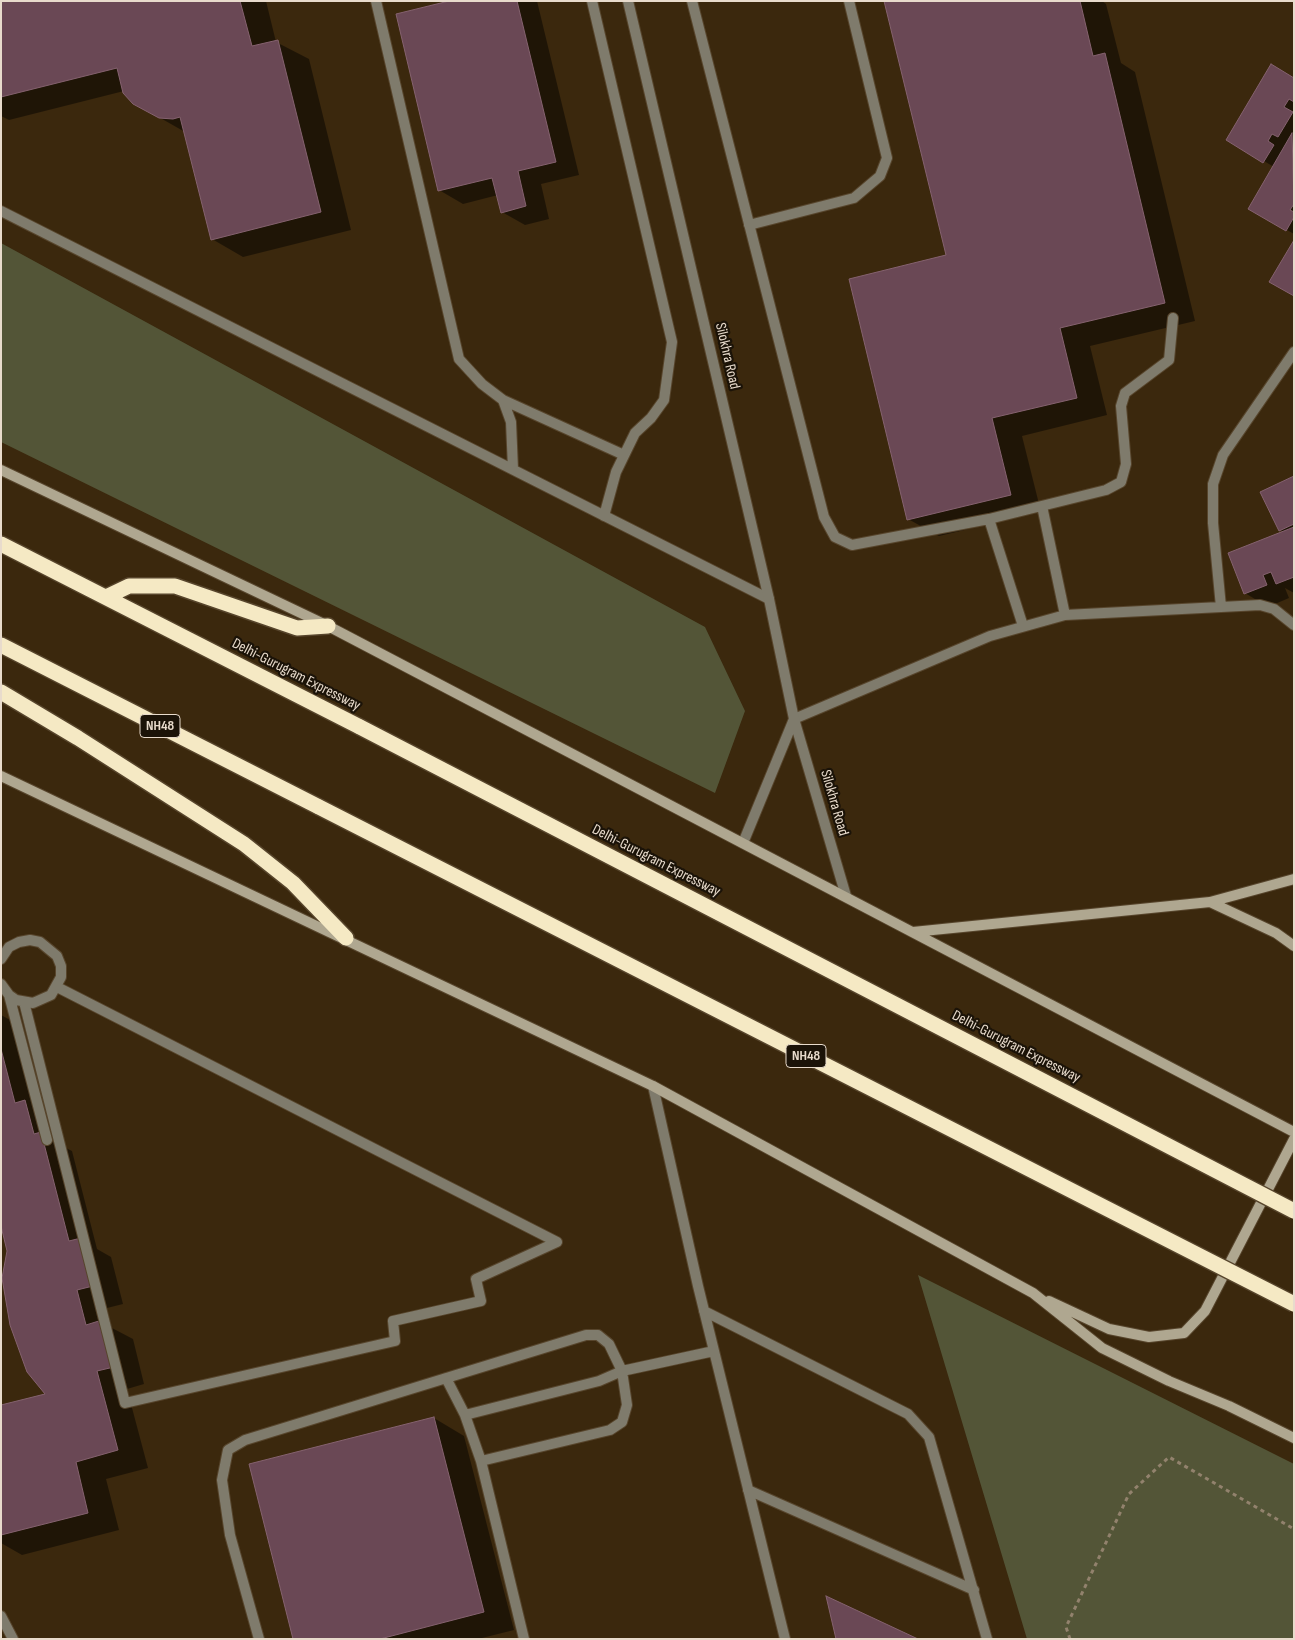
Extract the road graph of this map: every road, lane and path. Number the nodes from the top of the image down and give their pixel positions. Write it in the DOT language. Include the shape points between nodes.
graph roads {
  1 [pos="376,1"];
  2 [pos="592,1"];
  3 [pos="628,1"];
  4 [pos="692,1"];
  5 [pos="849,1"];
  6 [pos="1,211"];
  7 [pos="749,225"];
  8 [pos="1173,318"];
  9 [pos="1294,352"];
  10 [pos="503,400"];
  11 [pos="624,455"];
  12 [pos="513,469"];
  13 [pos="1,470"];
  14 [pos="1042,506"];
  15 [pos="604,516"];
  16 [pos="989,519"];
  17 [pos="1,544"];
  18 [pos="106,597"];
  19 [pos="769,599"];
  20 [pos="1220,606"];
  21 [pos="1065,615"];
  22 [pos="1294,625"];
  23 [pos="328,626"];
  24 [pos="1023,626"];
  25 [pos="1,645"];
  26 [pos="1,692"];
  27 [pos="794,719"];
  28 [pos="1,776"];
  29 [pos="743,843"];
  30 [pos="1294,879"];
  31 [pos="846,896"];
  32 [pos="1210,902"];
  33 [pos="912,932"];
  34 [pos="346,938"];
  35 [pos="5,945"];
  36 [pos="1294,946"];
  37 [pos="1,959"];
  38 [pos="1,984"];
  39 [pos="57,987"];
  40 [pos="9,995"];
  41 [pos="24,1002"];
  42 [pos="653,1086"];
  43 [pos="1294,1132"];
  44 [pos="1294,1139"];
  45 [pos="48,1140"];
  46 [pos="1294,1211"];
  47 [pos="1032,1293"];
  48 [pos="1294,1304"];
  49 [pos="704,1311"];
  50 [pos="714,1351"];
  51 [pos="622,1371"];
  52 [pos="446,1378"];
  53 [pos="465,1415"];
  54 [pos="1294,1438"];
  55 [pos="481,1461"];
  56 [pos="748,1490"];
  57 [pos="1294,1529"];
  58 [pos="974,1590"];
  59 [pos="1,1616"];
  60 [pos="13,1639"];
  61 [pos="259,1639"];
  62 [pos="524,1639"];
  63 [pos="784,1639"];
  64 [pos="987,1639"];
  65 [pos="1070,1639"];
  1 -- 10 [label="street" via="459,359 482,384"];
  2 -- 11 [label="street" via="672,342 664,400 635,433"];
  3 -- 19 [label="street, Silokhra Road"];
  4 -- 7 [label="street"];
  5 -- 7 [label="street" via="887,158 880,176 854,198"];
  6 -- 12 [label="street"];
  7 -- 16 [label="street" via="824,517 835,537 852,545"];
  8 -- 14 [label="street" via="1169,360 1125,393 1121,406 1126,464 1121,482 1106,490"];
  9 -- 20 [label="street" via="1223,455 1213,484"];
  10 -- 11 [label="street"];
  10 -- 12 [label="street" via="511,422"];
  11 -- 15 [label="street"];
  12 -- 15 [label="street"];
  13 -- 23 [label="main road"];
  14 -- 16 [label="street"];
  14 -- 21 [label="street"];
  15 -- 19 [label="street"];
  16 -- 24 [label="street"];
  17 -- 18 [label="highway, Delhi-Gurugram Expressway"];
  18 -- 23 [label="highway" via="129,586 175,586 297,628"];
  18 -- 46 [label="highway, Delhi-Gurugram Expressway, bridge"];
  19 -- 27 [label="street, Silokhra Road"];
  20 -- 21 [label="street"];
  20 -- 22 [label="street" via="1260,605 1274,609"];
  21 -- 24 [label="street"];
  23 -- 29 [label="main road"];
  24 -- 27 [label="street" via="990,636"];
  25 -- 48 [label="highway, NH48, bridge"];
  26 -- 34 [label="highway" via="54,722 244,844 294,883"];
  27 -- 29 [label="street"];
  27 -- 31 [label="street, Silokhra Road"];
  28 -- 34 [label="main road"];
  29 -- 31 [label="main road"];
  30 -- 32 [label="main road"];
  31 -- 33 [label="main road"];
  32 -- 33 [label="main road"];
  32 -- 36 [label="main road" via="1276,933"];
  33 -- 43 [label="main road"];
  34 -- 42 [label="main road"];
  35 -- 37 [label="street"];
  35 -- 39 [label="street" via="30,940 50,947 60,966 61,977"];
  38 -- 40 [label="street"];
  39 -- 41 [label="street" via="43,1000"];
  39 -- 41 [label="street" via="557,1242 476,1279 481,1300 393,1321 395,1341 125,1403"];
  40 -- 41 [label="street"];
  40 -- 45 [label="street"];
  42 -- 47 [label="main road"];
  42 -- 49 [label="street"];
  44 -- 47 [label="main road" via="1205,1311 1184,1333 1149,1338 1109,1329"];
  47 -- 54 [label="main road" via="1102,1348"];
  49 -- 50 [label="street"];
  49 -- 58 [label="street" via="908,1414 929,1437"];
  50 -- 51 [label="street"];
  50 -- 56 [label="street"];
  51 -- 52 [label="street" via="609,1344 598,1335 586,1335"];
  51 -- 53 [label="street" via="599,1381"];
  51 -- 55 [label="street" via="627,1405 622,1422 610,1430"];
  52 -- 53 [label="street"];
  52 -- 61 [label="street" via="245,1440 228,1450 222,1480 230,1536"];
  53 -- 55 [label="street"];
  55 -- 62 [label="street"];
  56 -- 58 [label="street"];
  56 -- 63 [label="street"];
  57 -- 65 [label="path" via="1169,1457 1129,1494 1066,1627"];
  58 -- 64 [label="street"];
  59 -- 60 [label="street"];
}
